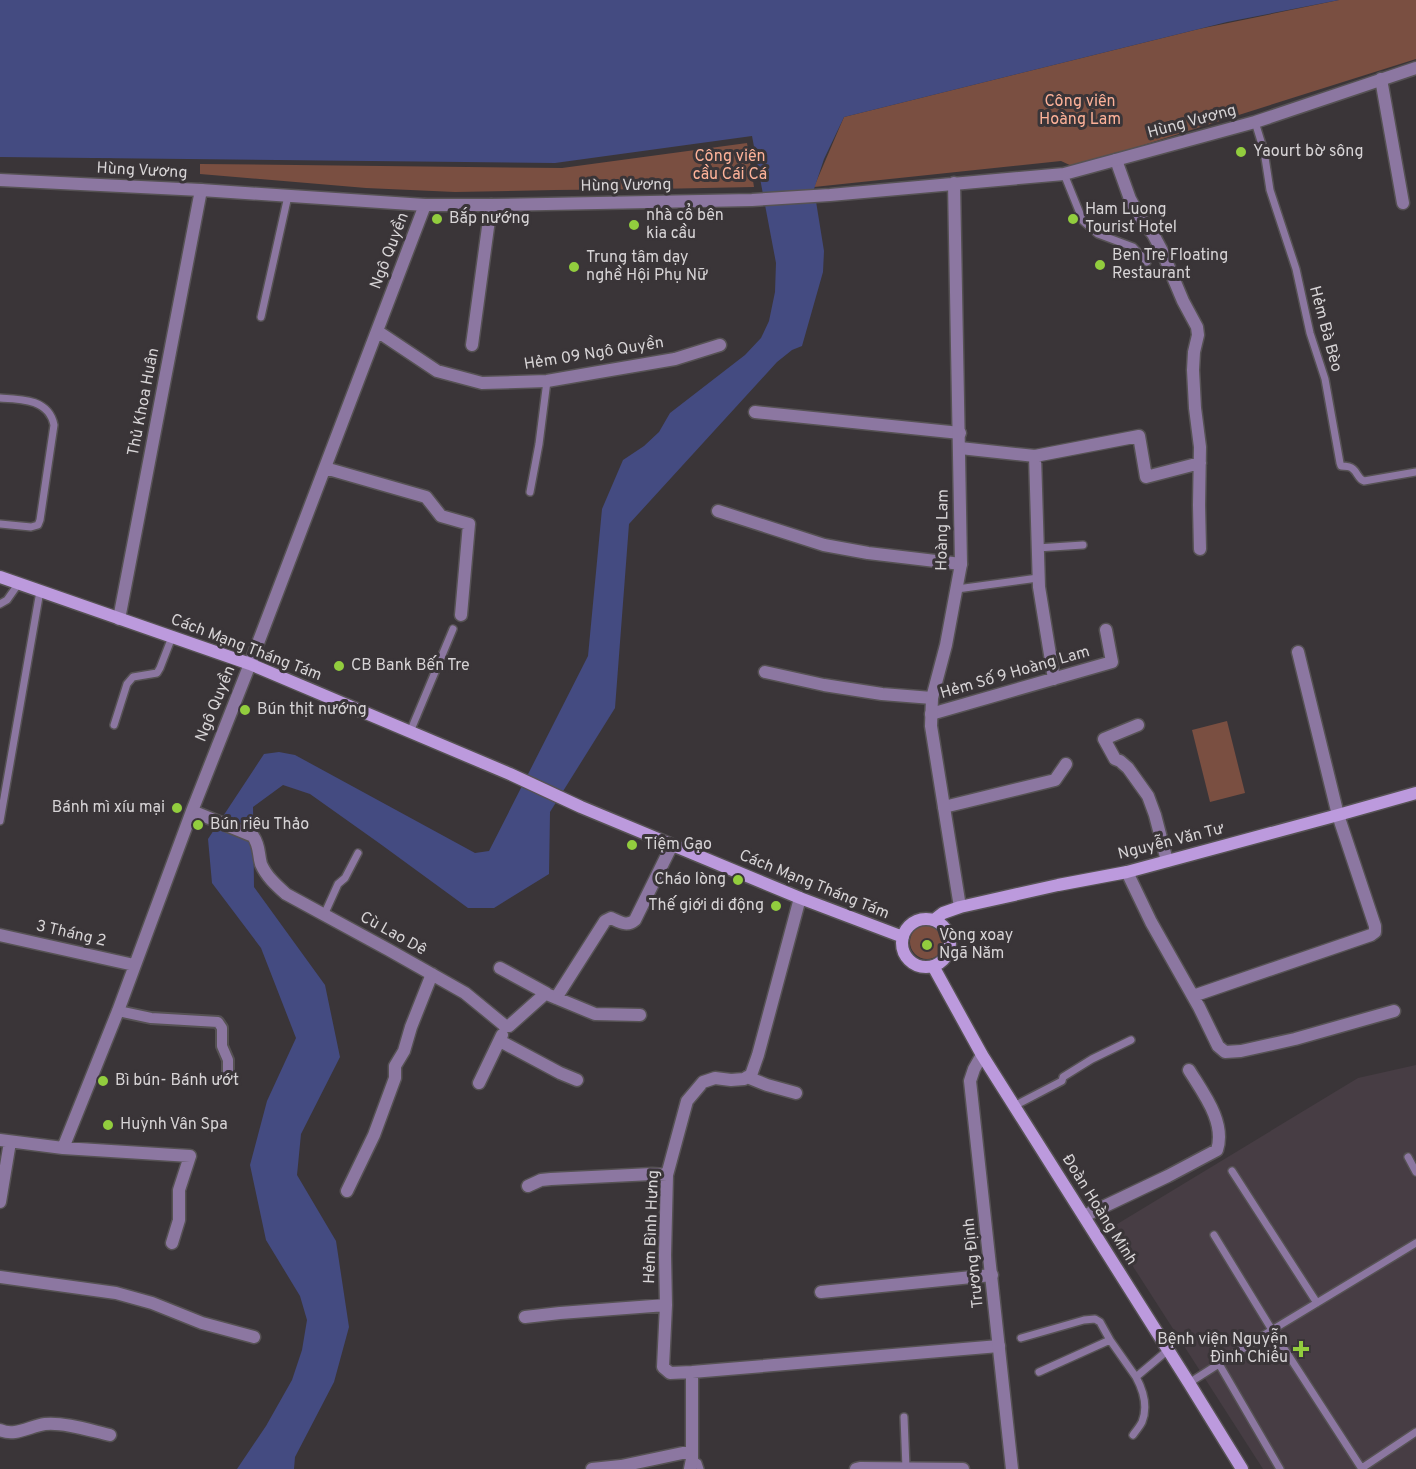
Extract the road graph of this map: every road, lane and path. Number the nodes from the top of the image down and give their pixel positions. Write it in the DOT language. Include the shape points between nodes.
graph roads {
  1 [pos="1416,68"];
  2 [pos="1381,79"];
  3 [pos="1255,122"];
  4 [pos="1116,160"];
  5 [pos="1064,174"];
  6 [pos="0,180"];
  7 [pos="954,183"];
  8 [pos="201,190"];
  9 [pos="288,196"];
  10 [pos="1402,203"];
  11 [pos="425,205"];
  12 [pos="491,205"];
  13 [pos="1147,262"];
  14 [pos="261,317"];
  15 [pos="377,331"];
  16 [pos="471,345"];
  17 [pos="720,345"];
  18 [pos="547,381"];
  19 [pos="0,398"];
  20 [pos="755,412"];
  21 [pos="960,433"];
  22 [pos="960,448"];
  23 [pos="1035,456"];
  24 [pos="1200,463"];
  25 [pos="325,468"];
  26 [pos="1416,472"];
  27 [pos="530,492"];
  28 [pos="718,511"];
  29 [pos="0,524"];
  30 [pos="1083,545"];
  31 [pos="1037,548"];
  32 [pos="1200,549"];
  33 [pos="961,564"];
  34 [pos="0,577"];
  35 [pos="1038,578"];
  36 [pos="19,583"];
  37 [pos="957,589"];
  38 [pos="40,591"];
  39 [pos="0,604"];
  40 [pos="461,615"];
  41 [pos="119,619"];
  42 [pos="453,629"];
  43 [pos="1106,630"];
  44 [pos="171,637"];
  45 [pos="1298,652"];
  46 [pos="250,664"];
  47 [pos="765,672"];
  48 [pos="1054,679"];
  49 [pos="932,698"];
  50 [pos="931,714"];
  51 [pos="114,725"];
  52 [pos="1138,725"];
  53 [pos="410,732"];
  54 [pos="1066,764"];
  55 [pos="1416,793"];
  56 [pos="944,807"];
  57 [pos="192,811"];
  58 [pos="1338,815"];
  59 [pos="0,821"];
  60 [pos="672,845"];
  61 [pos="358,853"];
  62 [pos="1167,861"];
  63 [pos="1126,872"];
  64 [pos="800,898"];
  65 [pos="960,907"];
  66 [pos="324,915"];
  67 [pos="934,920"];
  68 [pos="0,935"];
  69 [pos="903,937"];
  70 [pos="134,965"];
  71 [pos="933,966"];
  72 [pos="500,968"];
  73 [pos="432,974"];
  74 [pos="551,996"];
  75 [pos="1193,996"];
  76 [pos="118,1011"];
  77 [pos="1394,1011"];
  78 [pos="640,1016"];
  79 [pos="507,1026"];
  80 [pos="1131,1040"];
  81 [pos="500,1041"];
  82 [pos="982,1055"];
  83 [pos="1189,1070"];
  84 [pos="747,1077"];
  85 [pos="228,1079"];
  86 [pos="577,1080"];
  87 [pos="479,1083"];
  88 [pos="796,1093"];
  89 [pos="1014,1106"];
  90 [pos="5,1141"];
  91 [pos="63,1148"];
  92 [pos="1408,1157"];
  93 [pos="1232,1171"];
  94 [pos="1416,1172"];
  95 [pos="667,1175"];
  96 [pos="528,1186"];
  97 [pos="347,1191"];
  98 [pos="0,1202"];
  99 [pos="1084,1216"];
  100 [pos="1214,1235"];
  101 [pos="172,1243"];
  102 [pos="1416,1243"];
  103 [pos="992,1275"];
  104 [pos="0,1278"];
  105 [pos="821,1292"];
  106 [pos="1317,1303"];
  107 [pos="666,1305"];
  108 [pos="525,1317"];
  109 [pos="1272,1330"];
  110 [pos="254,1337"];
  111 [pos="1021,1338"];
  112 [pos="1110,1340"];
  113 [pos="999,1346"];
  114 [pos="1168,1350"];
  115 [pos="1219,1364"];
  116 [pos="692,1372"];
  117 [pos="1039,1372"];
  118 [pos="1136,1377"];
  119 [pos="1189,1383"];
  120 [pos="904,1417"];
  121 [pos="0,1430"];
  122 [pos="1416,1432"];
  123 [pos="111,1435"];
  124 [pos="1133,1435"];
  125 [pos="694,1462"];
  126 [pos="906,1468"];
  127 [pos="1238,1468"];
  128 [pos="592,1469"];
  129 [pos="856,1469"];
  130 [pos="963,1469"];
  131 [pos="1012,1469"];
  132 [pos="1280,1469"];
  133 [pos="1362,1469"];
  1 -- 2 [label="street, Hùng Vương"];
  2 -- 3 [label="street, Hùng Vương"];
  2 -- 10 [label="street"];
  3 -- 4 [label="street, Hùng Vương"];
  3 -- 26 [label="lane, Hẻm Bà Bèo" via="1270,190 1325,379 1341,466 1351,467 1364,481"];
  4 -- 5 [label="street, Hùng Vương"];
  4 -- 24 [label="street" via="1130,199 1162,251 1197,327 1193,370"];
  5 -- 7 [label="street, Hùng Vương"];
  5 -- 13 [label="lane" via="1083,221 1098,234 1133,247"];
  6 -- 8 [label="street, Hùng Vương"];
  7 -- 12 [label="street, Hùng Vương" via="753,200"];
  7 -- 21 [label="street, Hoàng Lam"];
  8 -- 9 [label="street, Hùng Vương"];
  8 -- 41 [label="street, Thủ Khoa Huân"];
  9 -- 11 [label="street, Hùng Vương"];
  9 -- 14 [label="lane"];
  11 -- 12 [label="street, Hùng Vương"];
  11 -- 15 [label="street, Ngô Quyền"];
  12 -- 16 [label="street"];
  15 -- 18 [label="street, Hẻm 09 Ngô Quyền" via="437,371 482,384"];
  15 -- 25 [label="street, Ngô Quyền"];
  17 -- 18 [label="street, Hẻm 09 Ngô Quyền" via="675,359"];
  18 -- 27 [label="lane"];
  19 -- 29 [label="lane" via="40,405 50,412 54,424 38,525"];
  20 -- 21 [label="street"];
  21 -- 22 [label="street, Hoàng Lam"];
  22 -- 23 [label="street"];
  22 -- 33 [label="street, Hoàng Lam"];
  23 -- 24 [label="street" via="1139,436 1146,477"];
  23 -- 31 [label="street"];
  24 -- 32 [label="street"];
  25 -- 40 [label="street" via="426,497 441,516 469,524"];
  25 -- 46 [label="street, Ngô Quyền"];
  28 -- 33 [label="street" via="824,545"];
  30 -- 31 [label="lane"];
  31 -- 35 [label="street"];
  33 -- 37 [label="street, Hoàng Lam"];
  34 -- 36 [label="main road, Cách Mạng Tháng Tám"];
  35 -- 37 [label="lane"];
  35 -- 48 [label="street"];
  36 -- 38 [label="main road, Cách Mạng Tháng Tám"];
  36 -- 39 [label="lane"];
  37 -- 49 [label="street, Hoàng Lam"];
  38 -- 41 [label="main road, Cách Mạng Tháng Tám"];
  38 -- 59 [label="lane"];
  41 -- 44 [label="main road, Cách Mạng Tháng Tám"];
  42 -- 53 [label="lane"];
  43 -- 48 [label="street, Hẻm Số 9 Hoàng Lam" via="1112,662"];
  44 -- 46 [label="main road, Cách Mạng Tháng Tám"];
  44 -- 51 [label="lane" via="157,673 133,677 127,684"];
  45 -- 58 [label="street"];
  46 -- 53 [label="main road, Cách Mạng Tháng Tám"];
  46 -- 57 [label="street, Ngô Quyền"];
  47 -- 49 [label="street" via="824,685"];
  48 -- 50 [label="street, Hẻm Số 9 Hoàng Lam"];
  49 -- 50 [label="street, Hoàng Lam"];
  50 -- 56 [label="street, Hoàng Lam"];
  52 -- 62 [label="street" via="1104,739 1115,759 1128,768 1148,796"];
  53 -- 60 [label="main road, Cách Mạng Tháng Tám"];
  54 -- 56 [label="street" via="1055,780"];
  55 -- 58 [label="main road, Nguyễn Văn Tư"];
  56 -- 65 [label="street, Hoàng Lam"];
  57 -- 66 [label="street, Cù Lao Dê" via="254,836 262,866 271,880 286,894"];
  57 -- 70 [label="street, Ngô Quyền"];
  58 -- 62 [label="main road, Nguyễn Văn Tư"];
  58 -- 75 [label="street" via="1375,932"];
  60 -- 64 [label="main road, Cách Mạng Tháng Tám"];
  60 -- 74 [label="street" via="635,921 605,921"];
  61 -- 66 [label="lane"];
  62 -- 63 [label="main road, Nguyễn Văn Tư"];
  63 -- 65 [label="main road, Nguyễn Văn Tư"];
  63 -- 75 [label="street"];
  64 -- 69 [label="main road, Cách Mạng Tháng Tám"];
  64 -- 84 [label="street" via="758,1055"];
  65 -- 67 [label="main road, Nguyễn Văn Tư"];
  66 -- 73 [label="street, Cù Lao Dê"];
  67 -- 69 [label="main road" via="918,920"];
  67 -- 71 [label="main road" via="946,929 950,943 945,957"];
  68 -- 70 [label="street, 3 Tháng 2"];
  69 -- 71 [label="main road" via="904,953 910,960 916,965"];
  70 -- 76 [label="street, Ngô Quyền"];
  71 -- 82 [label="main road, Đoàn Hoàng Minh"];
  72 -- 74 [label="street"];
  73 -- 79 [label="street, Cù Lao Dê" via="465,993"];
  73 -- 97 [label="street" via="404,1051 395,1065 395,1078 374,1135"];
  74 -- 78 [label="street" via="595,1014"];
  74 -- 79 [label="street"];
  75 -- 77 [label="street" via="1218,1046 1225,1052 1295,1039"];
  76 -- 85 [label="street" via="151,1018 218,1022 228,1060"];
  76 -- 91 [label="street, Ngô Quyền"];
  79 -- 81 [label="street"];
  80 -- 89 [label="lane"];
  81 -- 86 [label="street"];
  81 -- 87 [label="street"];
  82 -- 89 [label="main road, Đoàn Hoàng Minh"];
  82 -- 103 [label="street, Trương Định" via="970,1081"];
  83 -- 99 [label="street" via="1217,1120 1217,1150"];
  84 -- 88 [label="street"];
  84 -- 95 [label="street, Hẻm Bình Hưng" via="703,1082 687,1101"];
  89 -- 99 [label="main road, Đoàn Hoàng Minh"];
  90 -- 91 [label="street"];
  90 -- 98 [label="street"];
  91 -- 101 [label="street" via="190,1156 179,1190 179,1220"];
  92 -- 94 [label="lane"];
  93 -- 106 [label="lane"];
  95 -- 96 [label="street" via="551,1179"];
  95 -- 107 [label="street, Hẻm Bình Hưng"];
  99 -- 114 [label="main road, Đoàn Hoàng Minh"];
  100 -- 109 [label="lane"];
  102 -- 106 [label="lane"];
  103 -- 105 [label="street"];
  103 -- 113 [label="street, Trương Định"];
  104 -- 110 [label="street" via="116,1293"];
  106 -- 109 [label="lane"];
  107 -- 108 [label="street"];
  107 -- 116 [label="street, Hẻm Bình Hưng" via="663,1368 670,1373"];
  109 -- 115 [label="lane"];
  109 -- 133 [label="lane"];
  111 -- 112 [label="lane" via="1095,1319"];
  112 -- 117 [label="lane"];
  112 -- 118 [label="lane"];
  113 -- 116 [label="street"];
  113 -- 131 [label="street, Trương Định"];
  114 -- 118 [label="lane"];
  114 -- 119 [label="main road, Đoàn Hoàng Minh"];
  115 -- 119 [label="lane"];
  115 -- 132 [label="lane"];
  116 -- 125 [label="street"];
  118 -- 124 [label="lane" via="1144,1411"];
  119 -- 127 [label="main road, Đoàn Hoàng Minh"];
  120 -- 126 [label="lane"];
  121 -- 123 [label="street" via="9,1433 55,1424"];
  122 -- 133 [label="lane"];
  125 -- 128 [label="street"];
  126 -- 129 [label="street"];
  126 -- 130 [label="street"];
}
